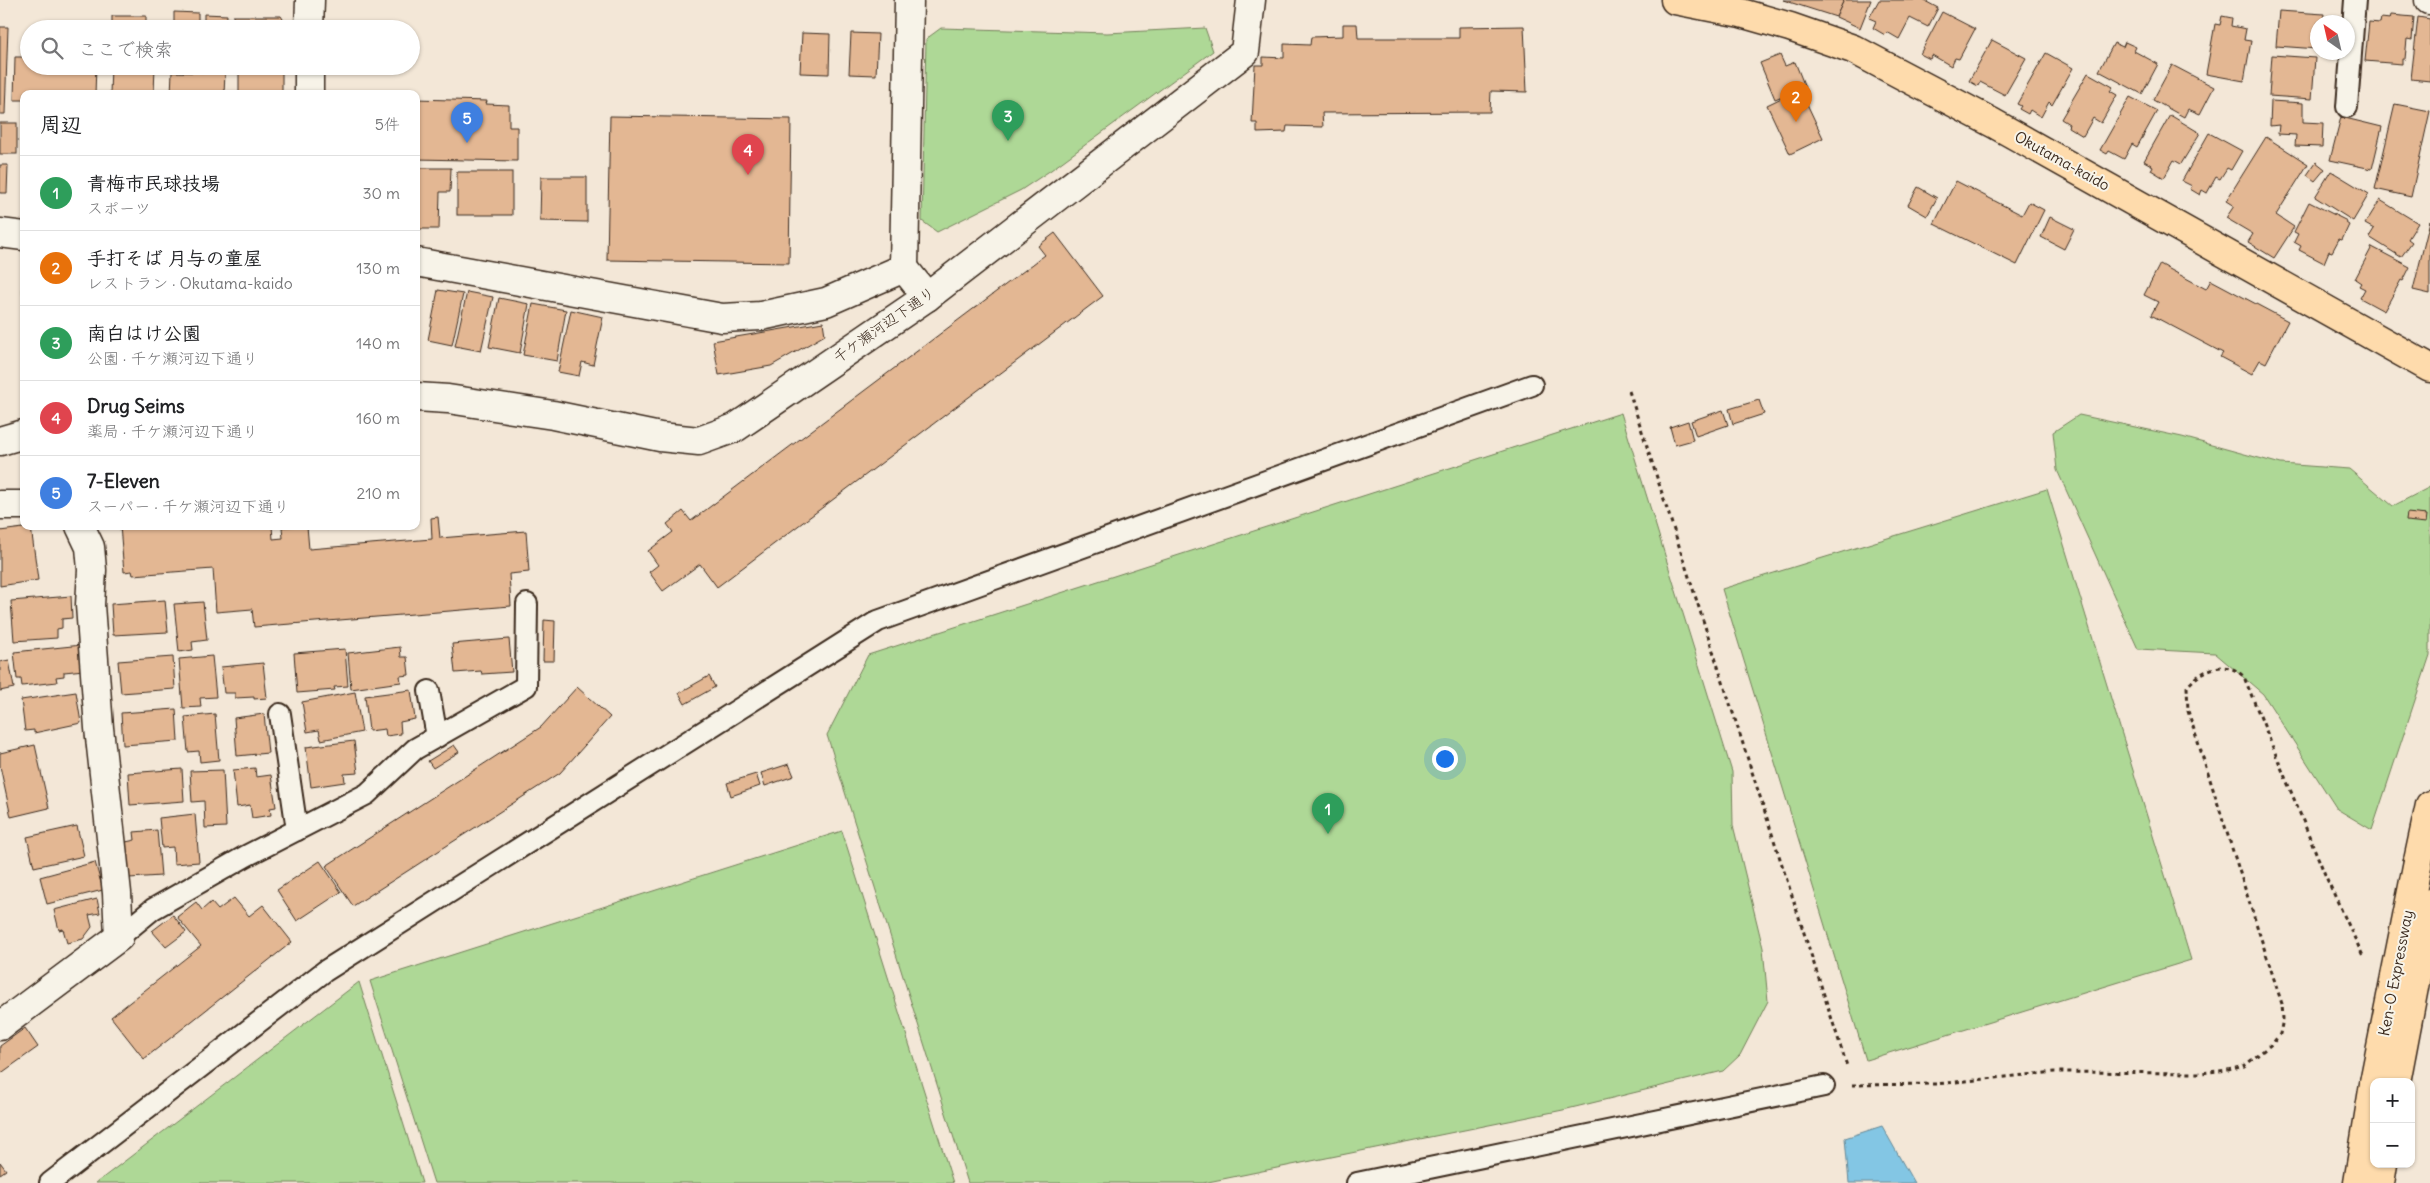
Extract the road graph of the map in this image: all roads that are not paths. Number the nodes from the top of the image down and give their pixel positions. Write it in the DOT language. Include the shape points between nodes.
graph roads {
  1 [pos="310,0"];
  2 [pos="909,0"];
  3 [pos="1250,0"];
  4 [pos="1675,0"];
  5 [pos="2355,0"];
  6 [pos="310,20"];
  7 [pos="309,75"];
  8 [pos="309,90"];
  9 [pos="2347,107"];
  10 [pos="0,233"];
  11 [pos="20,236"];
  12 [pos="420,263"];
  13 [pos="904,268"];
  14 [pos="927,297"];
  15 [pos="2430,368"];
  16 [pos="1532,385"];
  17 [pos="420,397"];
  18 [pos="20,435"];
  19 [pos="0,441"];
  20 [pos="0,505"];
  21 [pos="20,505"];
  22 [pos="82,530"];
  23 [pos="527,604"];
  24 [pos="429,691"];
  25 [pos="280,714"];
  26 [pos="437,736"];
  27 [pos="2430,805"];
  28 [pos="297,830"];
  29 [pos="2430,902"];
  30 [pos="119,937"];
  31 [pos="0,1026"];
  32 [pos="2375,1078"];
  33 [pos="2397,1078"];
  34 [pos="1824,1086"];
  35 [pos="2370,1108"];
  36 [pos="2382,1168"];
  37 [pos="50,1183"];
  38 [pos="1357,1183"];
  39 [pos="2358,1183"];
  40 [pos="2380,1183"];
  1 -- 6 [label="street"];
  2 -- 13 [label="street"];
  3 -- 14 [label="street, 千ケ瀬河辺下通り" via="1245,52"];
  4 -- 15 [label="main road, Okutama-kaido" via="1741,12 1853,49 1993,123"];
  5 -- 9 [label="lane"];
  7 -- 8 [label="street"];
  10 -- 11 [label="street"];
  12 -- 13 [label="street" via="722,318 761,316 826,302"];
  13 -- 14 [label="street"];
  14 -- 17 [label="street, 千ケ瀬河辺下通り" via="735,428 699,441 660,437 553,415"];
  16 -- 37 [label="lane" via="878,621 325,971"];
  18 -- 19 [label="street"];
  20 -- 21 [label="street"];
  22 -- 30 [label="street" via="90,546 90,605 98,719"];
  23 -- 26 [label="lane" via="526,686"];
  24 -- 26 [label="lane"];
  25 -- 28 [label="lane"];
  26 -- 28 [label="lane" via="416,749 368,794"];
  27 -- 32 [label="main road, Ken-O Expressway, bridge"];
  28 -- 30 [label="lane" via="153,909"];
  29 -- 33 [label="main road, Ken-O Expressway, bridge"];
  30 -- 31 [label="street"];
  34 -- 38 [label="lane"];
  35 -- 39 [label="main road, Ken-O Expressway"];
  36 -- 40 [label="main road"];
}
